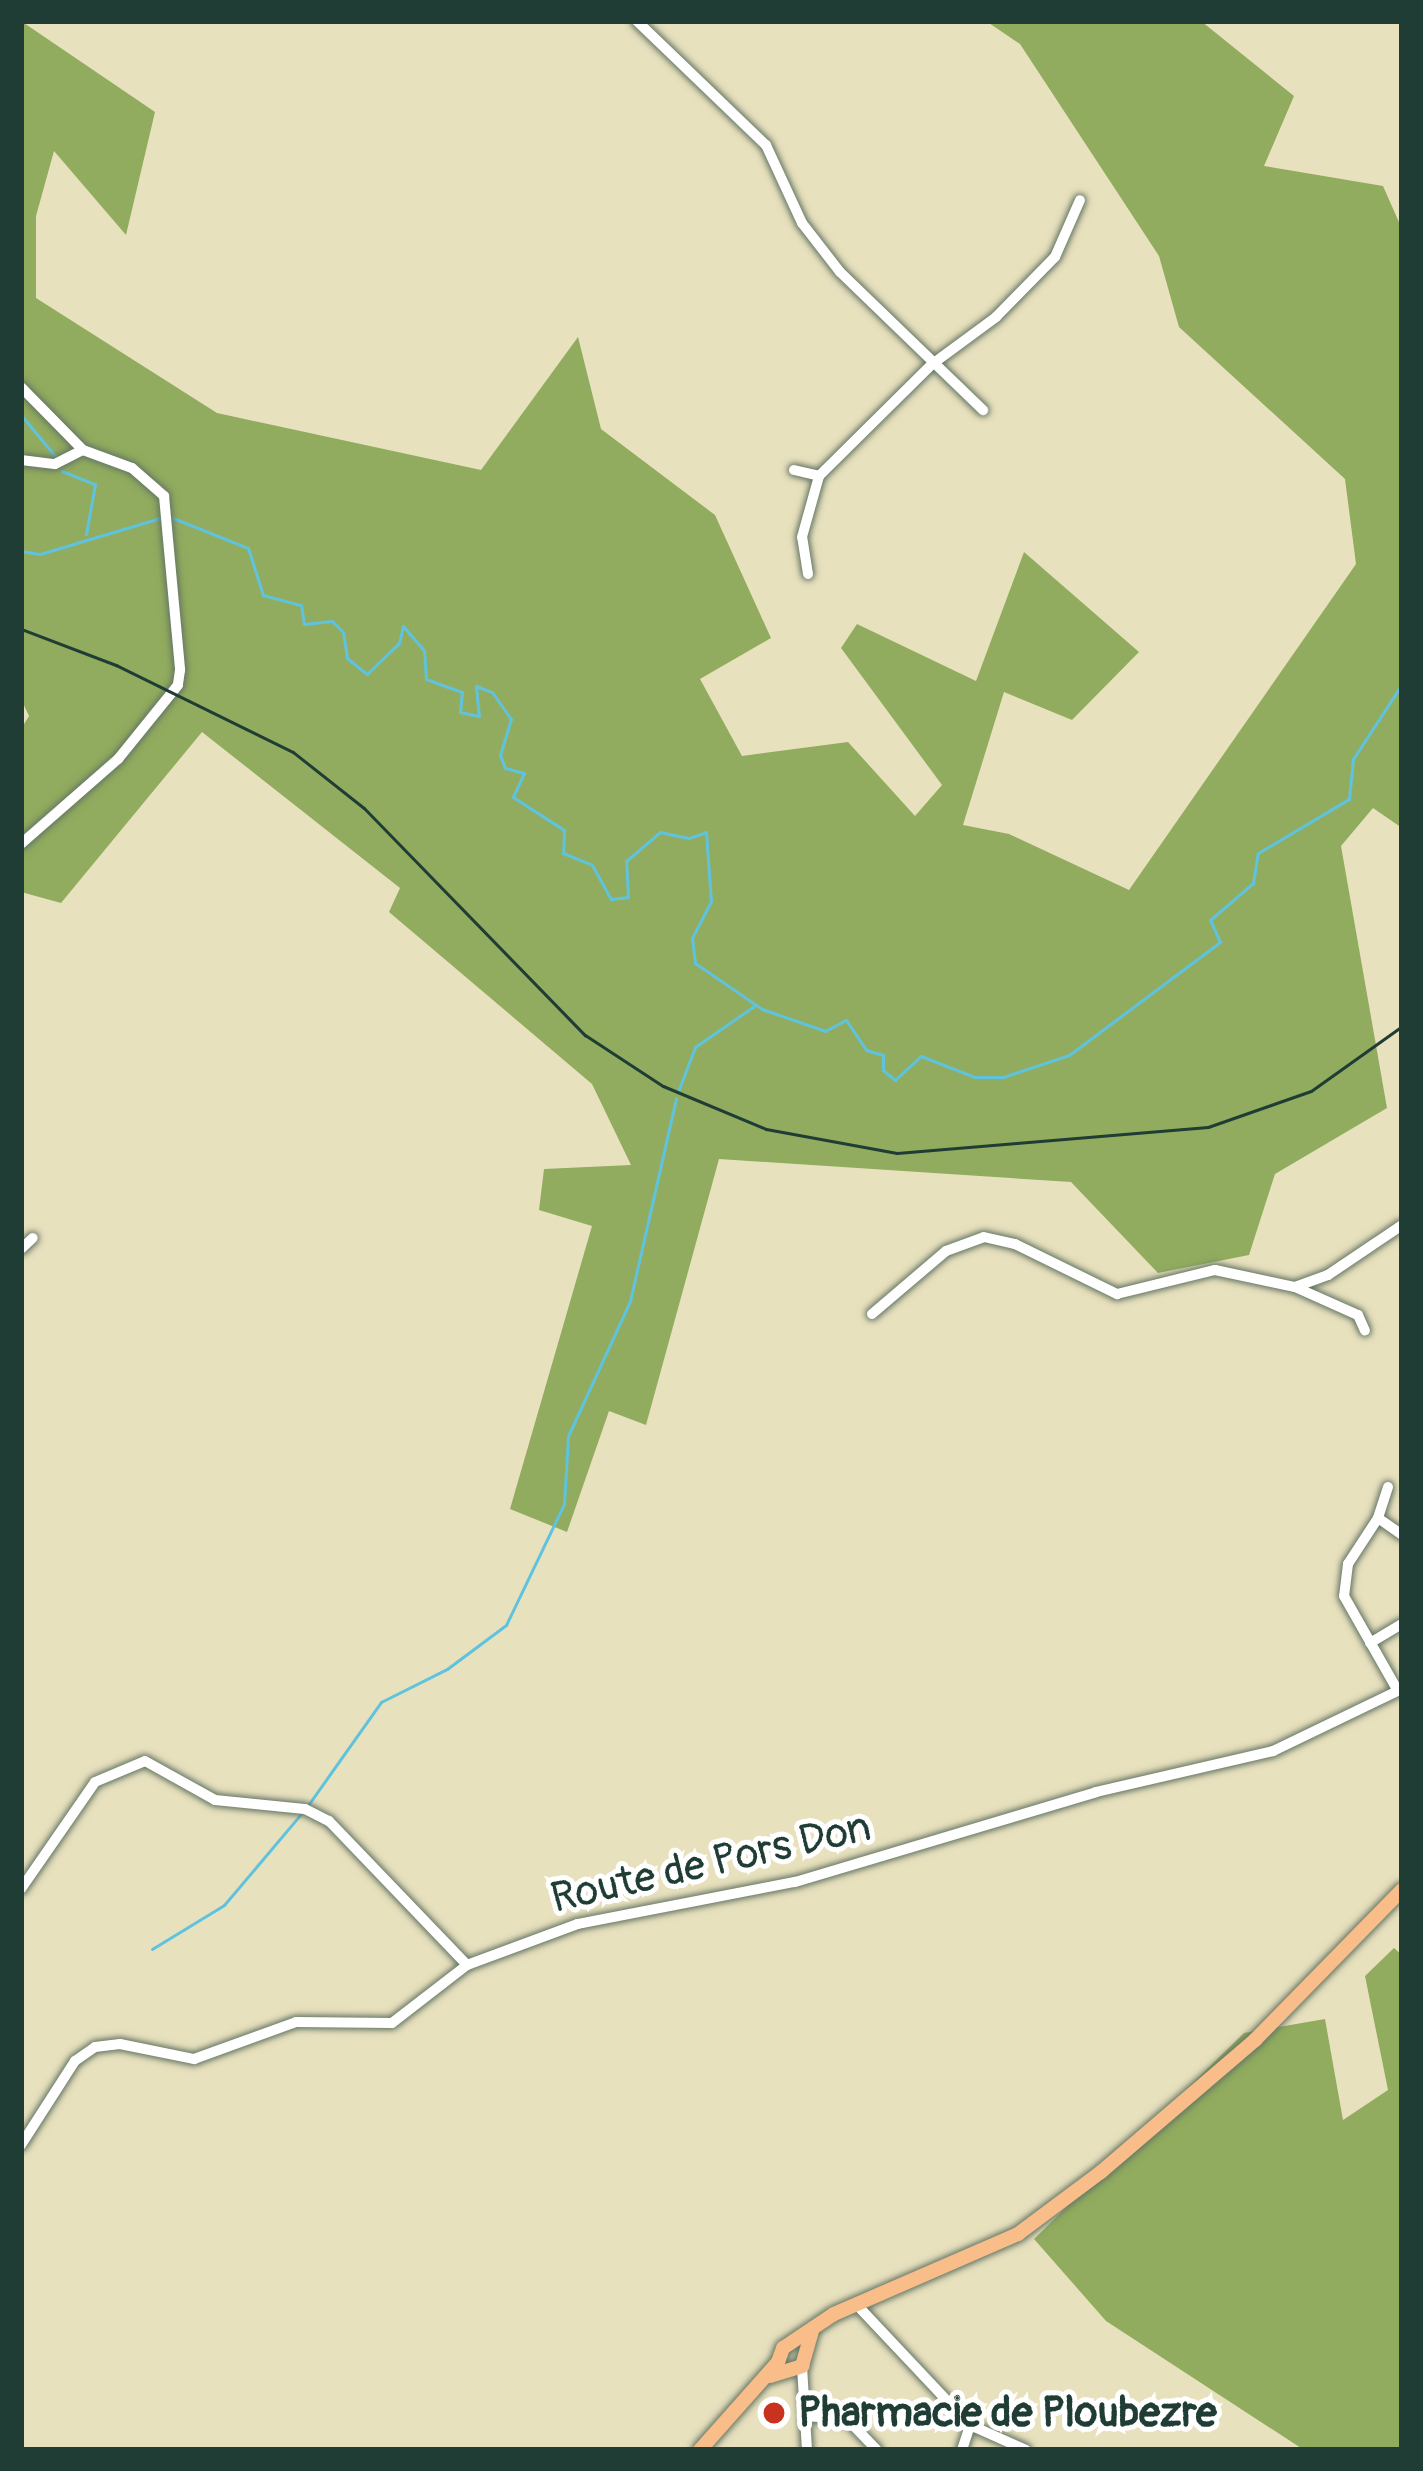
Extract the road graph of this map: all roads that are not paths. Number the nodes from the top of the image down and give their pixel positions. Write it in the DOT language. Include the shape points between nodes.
graph roads {
  1 [pos="634,23"];
  2 [pos="1080,200"];
  3 [pos="931,365"];
  4 [pos="21,387"];
  5 [pos="982,410"];
  6 [pos="83,450"];
  7 [pos="21,460"];
  8 [pos="794,470"];
  9 [pos="820,476"];
  10 [pos="808,574"];
  11 [pos="21,844"];
  12 [pos="1402,1225"];
  13 [pos="33,1238"];
  14 [pos="21,1249"];
  15 [pos="1294,1287"];
  16 [pos="872,1314"];
  17 [pos="1365,1331"];
  18 [pos="1388,1487"];
  19 [pos="1378,1518"];
  20 [pos="1402,1535"];
  21 [pos="1402,1624"];
  22 [pos="1370,1643"];
  23 [pos="1400,1690"];
  24 [pos="21,1888"];
  25 [pos="1402,1890"];
  26 [pos="466,1965"];
  27 [pos="21,2145"];
  28 [pos="856,2304"];
  29 [pos="792,2361"];
  30 [pos="808,2416"];
  31 [pos="970,2425"];
  32 [pos="700,2450"];
  33 [pos="808,2450"];
  34 [pos="877,2450"];
  35 [pos="962,2450"];
  36 [pos="1026,2450"];
  1 -- 3 [label="street" via="755,132 816,242"];
  2 -- 3 [label="street" via="1055,257 996,317"];
  3 -- 5 [label="street"];
  3 -- 9 [label="street"];
  4 -- 6 [label="street"];
  6 -- 7 [label="street" via="55,464"];
  6 -- 11 [label="street" via="132,468 156,487 169,512 178,685 118,759"];
  8 -- 9 [label="street"];
  9 -- 10 [label="street" via="802,537"];
  12 -- 15 [label="street" via="1328,1276"];
  13 -- 14 [label="street"];
  15 -- 16 [label="street" via="1215,1270 1117,1294 1015,1244 984,1238 946,1251"];
  15 -- 17 [label="street" via="1358,1315"];
  18 -- 19 [label="street"];
  19 -- 20 [label="street"];
  19 -- 22 [label="street" via="1344,1580 1350,1611"];
  21 -- 22 [label="street"];
  22 -- 23 [label="street"];
  23 -- 26 [label="street, Route de Pors Don" via="1273,1751 1096,1792 795,1882 623,1911"];
  24 -- 26 [label="street" via="95,1782 125,1764 154,1763 215,1800 313,1811 356,1843"];
  25 -- 28 [label="main road" via="1146,2134 1018,2234"];
  26 -- 27 [label="street, Route de Pors Don" via="392,2023 296,2022 194,2059 120,2044 88,2050"];
  28 -- 29 [label="main road" via="814,2326"];
  28 -- 31 [label="street"];
  29 -- 30 [label="street"];
  29 -- 32 [label="main road" via="751,2389"];
  30 -- 33 [label="street"];
  30 -- 34 [label="street" via="848,2420"];
  31 -- 35 [label="street"];
  31 -- 36 [label="street"];
}
